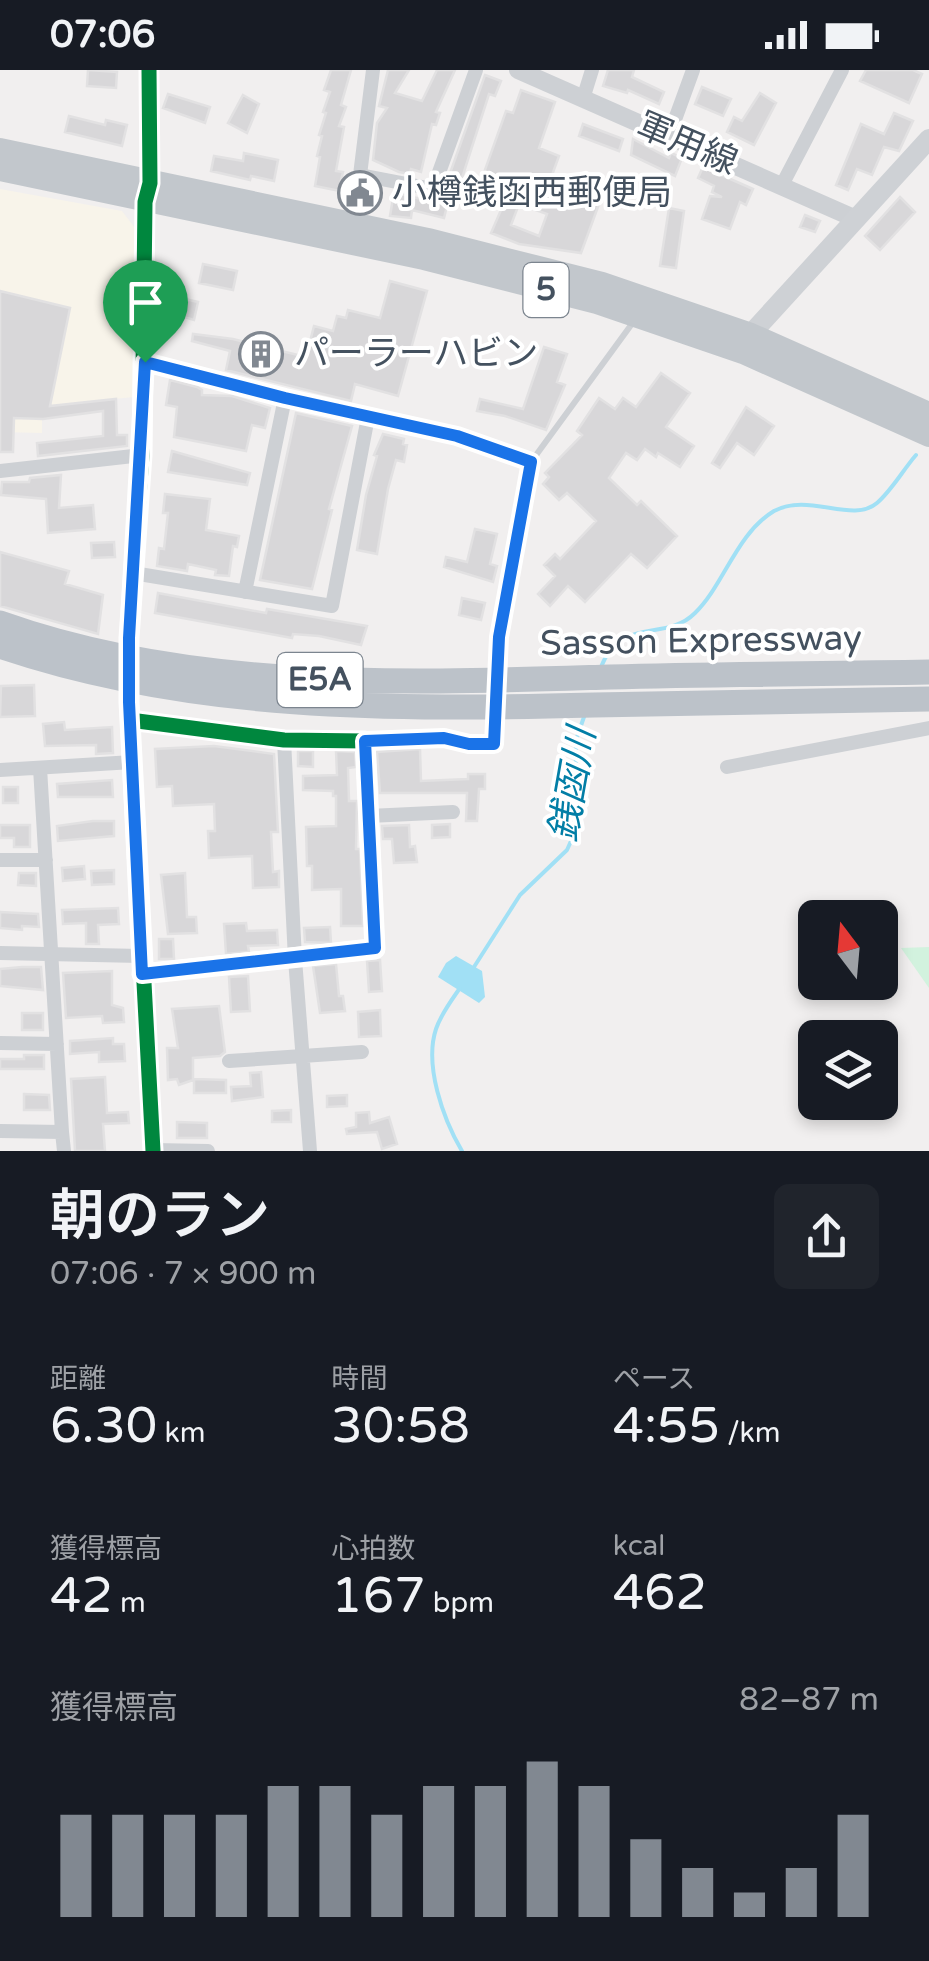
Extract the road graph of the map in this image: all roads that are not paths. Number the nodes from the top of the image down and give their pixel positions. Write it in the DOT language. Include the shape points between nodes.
graph roads {
  1 [pos="148,70"];
  2 [pos="373,70"];
  3 [pos="476,70"];
  4 [pos="518,70"];
  5 [pos="592,70"];
  6 [pos="693,70"];
  7 [pos="842,70"];
  8 [pos="583,100"];
  9 [pos="669,136"];
  10 [pos="929,139"];
  11 [pos="0,149"];
  12 [pos="0,170"];
  13 [pos="782,185"];
  14 [pos="147,193"];
  15 [pos="856,219"];
  16 [pos="637,316"];
  17 [pos="747,344"];
  18 [pos="145,362"];
  19 [pos="285,398"];
  20 [pos="929,414"];
  21 [pos="368,417"];
  22 [pos="929,436"];
  23 [pos="142,455"];
  24 [pos="531,462"];
  25 [pos="0,471"];
  26 [pos="133,573"];
  27 [pos="245,592"];
  28 [pos="0,622"];
  29 [pos="0,646"];
  30 [pos="929,672"];
  31 [pos="168,676"];
  32 [pos="929,699"];
  33 [pos="130,720"];
  34 [pos="929,728"];
  35 [pos="284,740"];
  36 [pos="365,741"];
  37 [pos="132,762"];
  38 [pos="728,767"];
  39 [pos="40,768"];
  40 [pos="0,770"];
  41 [pos="453,812"];
  42 [pos="369,816"];
  43 [pos="0,860"];
  44 [pos="46,860"];
  45 [pos="0,953"];
  46 [pos="51,953"];
  47 [pos="295,959"];
  48 [pos="142,965"];
  49 [pos="0,1043"];
  50 [pos="57,1044"];
  51 [pos="362,1052"];
  52 [pos="302,1056"];
  53 [pos="229,1061"];
  54 [pos="0,1131"];
  55 [pos="62,1132"];
  56 [pos="153,1150"];
  57 [pos="64,1151"];
  58 [pos="208,1151"];
  59 [pos="310,1151"];
  1 -- 14 [label="street"];
  2 -- 3 [label="street" via="360,174 433,190"];
  4 -- 8 [label="street, 軍用線"];
  5 -- 8 [label="street"];
  6 -- 9 [label="street"];
  7 -- 13 [label="street"];
  8 -- 9 [label="street, 軍用線"];
  9 -- 13 [label="street, 軍用線"];
  10 -- 15 [label="main road"];
  11 -- 14 [label="highway, 5"];
  12 -- 14 [label="highway, 5"];
  13 -- 15 [label="street, 軍用線"];
  14 -- 16 [label="highway, 5"];
  14 -- 17 [label="highway, 5" via="428,239 602,283"];
  14 -- 18 [label="street"];
  15 -- 17 [label="main road"];
  16 -- 17 [label="highway, 5"];
  16 -- 24 [label="lane"];
  17 -- 20 [label="highway, 5"];
  17 -- 22 [label="highway, 5"];
  18 -- 19 [label="street"];
  18 -- 23 [label="street"];
  19 -- 21 [label="street"];
  19 -- 27 [label="street"];
  21 -- 24 [label="lane" via="457,436"];
  21 -- 27 [label="street" via="332,606"];
  23 -- 25 [label="street"];
  23 -- 26 [label="street"];
  24 -- 36 [label="lane" via="499,637 494,744"];
  26 -- 27 [label="street"];
  26 -- 33 [label="street"];
  28 -- 31 [label="highway, Sasson Expressway / E5A"];
  29 -- 31 [label="highway, Sasson Expressway / E5A" via="32,658"];
  30 -- 31 [label="highway, Sasson Expressway / E5A" via="471,682"];
  31 -- 32 [label="highway, Sasson Expressway / E5A" via="312,705"];
  33 -- 35 [label="street"];
  33 -- 37 [label="street"];
  34 -- 38 [label="street"];
  35 -- 36 [label="street"];
  35 -- 47 [label="street"];
  36 -- 42 [label="street"];
  37 -- 39 [label="street"];
  37 -- 48 [label="street"];
  39 -- 40 [label="street"];
  39 -- 44 [label="street"];
  41 -- 42 [label="street"];
  42 -- 47 [label="street" via="375,948"];
  43 -- 44 [label="street"];
  44 -- 46 [label="street"];
  45 -- 46 [label="street"];
  46 -- 48 [label="street"];
  46 -- 50 [label="street"];
  47 -- 48 [label="street"];
  47 -- 52 [label="street"];
  48 -- 56 [label="street"];
  49 -- 50 [label="street"];
  50 -- 55 [label="street"];
  51 -- 52 [label="street"];
  52 -- 53 [label="street"];
  52 -- 59 [label="street"];
  54 -- 55 [label="street"];
  55 -- 57 [label="street"];
  56 -- 58 [label="street"];
}
